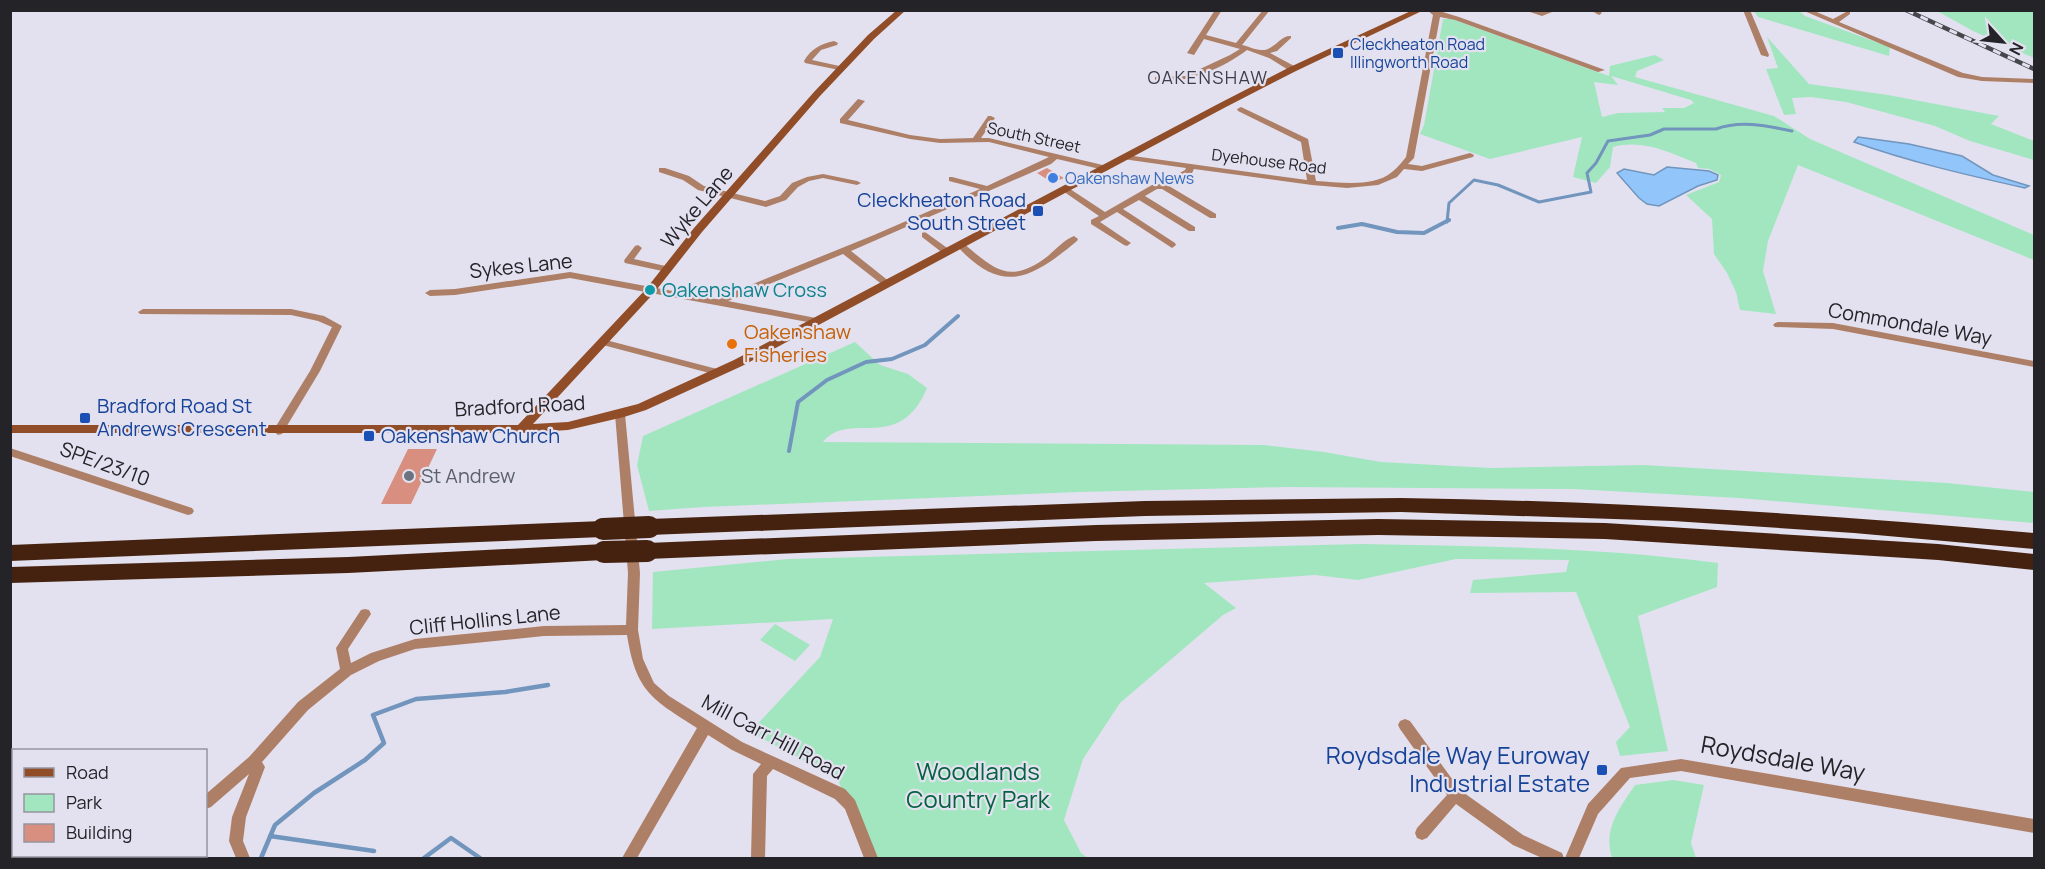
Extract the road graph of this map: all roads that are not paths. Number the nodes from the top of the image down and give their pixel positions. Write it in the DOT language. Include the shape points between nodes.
graph roads {
  1 [pos="902,10"];
  2 [pos="1219,10"];
  3 [pos="1267,10"];
  4 [pos="1420,10"];
  5 [pos="1527,10"];
  6 [pos="1554,10"];
  7 [pos="1746,10"];
  8 [pos="1805,10"];
  9 [pos="1434,12"];
  10 [pos="1848,13"];
  11 [pos="1833,22"];
  12 [pos="1202,36"];
  13 [pos="1289,37"];
  14 [pos="834,43"];
  15 [pos="1241,47"];
  16 [pos="1191,53"];
  17 [pos="1262,54"];
  18 [pos="1765,55"];
  19 [pos="841,69"];
  20 [pos="1293,69"];
  21 [pos="1601,70"];
  22 [pos="1158,79"];
  23 [pos="2034,81"];
  24 [pos="861,101"];
  25 [pos="1241,109"];
  26 [pos="1256,116"];
  27 [pos="991,118"];
  28 [pos="1244,122"];
  29 [pos="976,140"];
  30 [pos="1056,156"];
  31 [pos="1470,156"];
  32 [pos="1126,157"];
  33 [pos="1403,166"];
  34 [pos="1190,167"];
  35 [pos="1104,168"];
  36 [pos="662,170"];
  37 [pos="952,179"];
  38 [pos="857,183"];
  39 [pos="1312,183"];
  40 [pos="1163,186"];
  41 [pos="987,188"];
  42 [pos="1064,189"];
  43 [pos="730,195"];
  44 [pos="1138,196"];
  45 [pos="1116,208"];
  46 [pos="1104,215"];
  47 [pos="1213,216"];
  48 [pos="1192,229"];
  49 [pos="925,235"];
  50 [pos="1074,239"];
  51 [pos="1127,243"];
  52 [pos="1172,244"];
  53 [pos="960,245"];
  54 [pos="638,248"];
  55 [pos="844,250"];
  56 [pos="947,252"];
  57 [pos="668,269"];
  58 [pos="887,284"];
  59 [pos="650,291"];
  60 [pos="430,293"];
  61 [pos="718,302"];
  62 [pos="143,312"];
  63 [pos="818,321"];
  64 [pos="1778,324"];
  65 [pos="602,342"];
  66 [pos="2034,364"];
  67 [pos="717,372"];
  68 [pos="620,414"];
  69 [pos="10,429"];
  70 [pos="522,429"];
  71 [pos="278,431"];
  72 [pos="10,452"];
  73 [pos="188,511"];
  74 [pos="2034,541"];
  75 [pos="10,552"];
  76 [pos="2034,562"];
  77 [pos="10,575"];
  78 [pos="364,614"];
  79 [pos="632,630"];
  80 [pos="347,671"];
  81 [pos="1405,725"];
  82 [pos="705,727"];
  83 [pos="254,761"];
  84 [pos="771,762"];
  85 [pos="1455,795"];
  86 [pos="207,801"];
  87 [pos="2034,826"];
  88 [pos="1422,833"];
  89 [pos="243,858"];
  90 [pos="628,858"];
  91 [pos="758,858"];
  92 [pos="871,858"];
  93 [pos="1557,858"];
  94 [pos="1572,858"];
  1 -- 19 [label="street, Wyke Lane"];
  2 -- 12 [label="street"];
  3 -- 15 [label="street" via="1241,39"];
  4 -- 20 [label="street, Bradford Road"];
  5 -- 6 [label="street" via="1542,14"];
  7 -- 18 [label="street"];
  8 -- 11 [label="street"];
  9 -- 21 [label="street"];
  9 -- 33 [label="street" via="1410,158"];
  10 -- 11 [label="street"];
  11 -- 23 [label="street" via="1961,75"];
  12 -- 15 [label="street"];
  12 -- 16 [label="street"];
  13 -- 17 [label="street"];
  14 -- 19 [label="street" via="822,46 808,61"];
  15 -- 17 [label="street"];
  15 -- 22 [label="street" via="1233,57 1186,78"];
  17 -- 20 [label="street"];
  19 -- 43 [label="street, Wyke Lane"];
  20 -- 32 [label="street, Bradford Road"];
  24 -- 29 [label="street, South Street" via="843,121 910,137"];
  25 -- 26 [label="street"];
  26 -- 28 [label="street"];
  26 -- 39 [label="street" via="1305,141"];
  27 -- 29 [label="street"];
  29 -- 30 [label="street, South Street"];
  30 -- 35 [label="street, South Street"];
  30 -- 41 [label="street"];
  31 -- 33 [label="street" via="1422,170"];
  32 -- 34 [label="street, Dyehouse Road"];
  32 -- 35 [label="street, Bradford Road"];
  33 -- 39 [label="street, Dyehouse Road" via="1394,175 1375,183"];
  34 -- 39 [label="street, Dyehouse Road"];
  34 -- 40 [label="street"];
  35 -- 42 [label="street, Bradford Road"];
  36 -- 43 [label="street" via="701,188"];
  37 -- 41 [label="street"];
  38 -- 43 [label="street" via="823,176 807,179 783,198 766,204"];
  40 -- 44 [label="street"];
  40 -- 47 [label="street"];
  41 -- 55 [label="street"];
  42 -- 46 [label="street"];
  42 -- 53 [label="street, Bradford Road"];
  43 -- 57 [label="street, Wyke Lane"];
  44 -- 45 [label="street"];
  44 -- 48 [label="street"];
  45 -- 46 [label="street"];
  45 -- 52 [label="street"];
  46 -- 51 [label="street" via="1094,222"];
  49 -- 56 [label="street"];
  50 -- 53 [label="street" via="1030,271 1014,275 997,272"];
  53 -- 56 [label="street, Bradford Road"];
  54 -- 57 [label="street" via="628,261"];
  55 -- 58 [label="street"];
  55 -- 61 [label="street"];
  56 -- 58 [label="street, Bradford Road"];
  57 -- 59 [label="street, Wyke Lane"];
  58 -- 63 [label="street, Bradford Road"];
  59 -- 60 [label="street, Sykes Lane" via="570,275"];
  59 -- 61 [label="street, Sykes Lane"];
  59 -- 65 [label="street, Wyke Lane"];
  61 -- 63 [label="street, Sykes Lane"];
  62 -- 71 [label="street" via="291,312 337,326"];
  63 -- 67 [label="street, Bradford Road"];
  64 -- 66 [label="street, Commondale Way" via="1833,326"];
  65 -- 67 [label="street"];
  65 -- 70 [label="street, Wyke Lane"];
  67 -- 68 [label="street, Bradford Road"];
  68 -- 70 [label="street, Bradford Road" via="568,426"];
  68 -- 79 [label="street, Mill Carr Hill Road" via="634,573"];
  69 -- 71 [label="street, Bradford Road"];
  70 -- 71 [label="street, Bradford Road"];
  72 -- 73 [label="street, SPE/23/10"];
  74 -- 75 [label="highway, bridge" via="1720,516 1312,505"];
  76 -- 77 [label="highway, bridge" via="1938,552 1605,531 1378,527 1096,533 348,565"];
  78 -- 80 [label="street" via="342,648"];
  79 -- 80 [label="street, Cliff Hollins Lane" via="544,632 415,644"];
  79 -- 82 [label="street, Mill Carr Hill Road" via="637,659 650,687"];
  80 -- 83 [label="street, Cliff Hollins Lane" via="303,706"];
  81 -- 85 [label="street"];
  82 -- 84 [label="street, Mill Carr Hill Road"];
  82 -- 90 [label="street"];
  83 -- 86 [label="street, Cliff Hollins Lane"];
  83 -- 89 [label="street" via="258,767 239,817 236,841"];
  84 -- 91 [label="street" via="760,774"];
  84 -- 92 [label="street, Mill Carr Hill Road" via="840,794 850,805"];
  85 -- 88 [label="street"];
  85 -- 93 [label="street" via="1518,840"];
  87 -- 94 [label="street, Roydsdale Way" via="1681,765 1658,766 1626,772 1593,809"];
}
